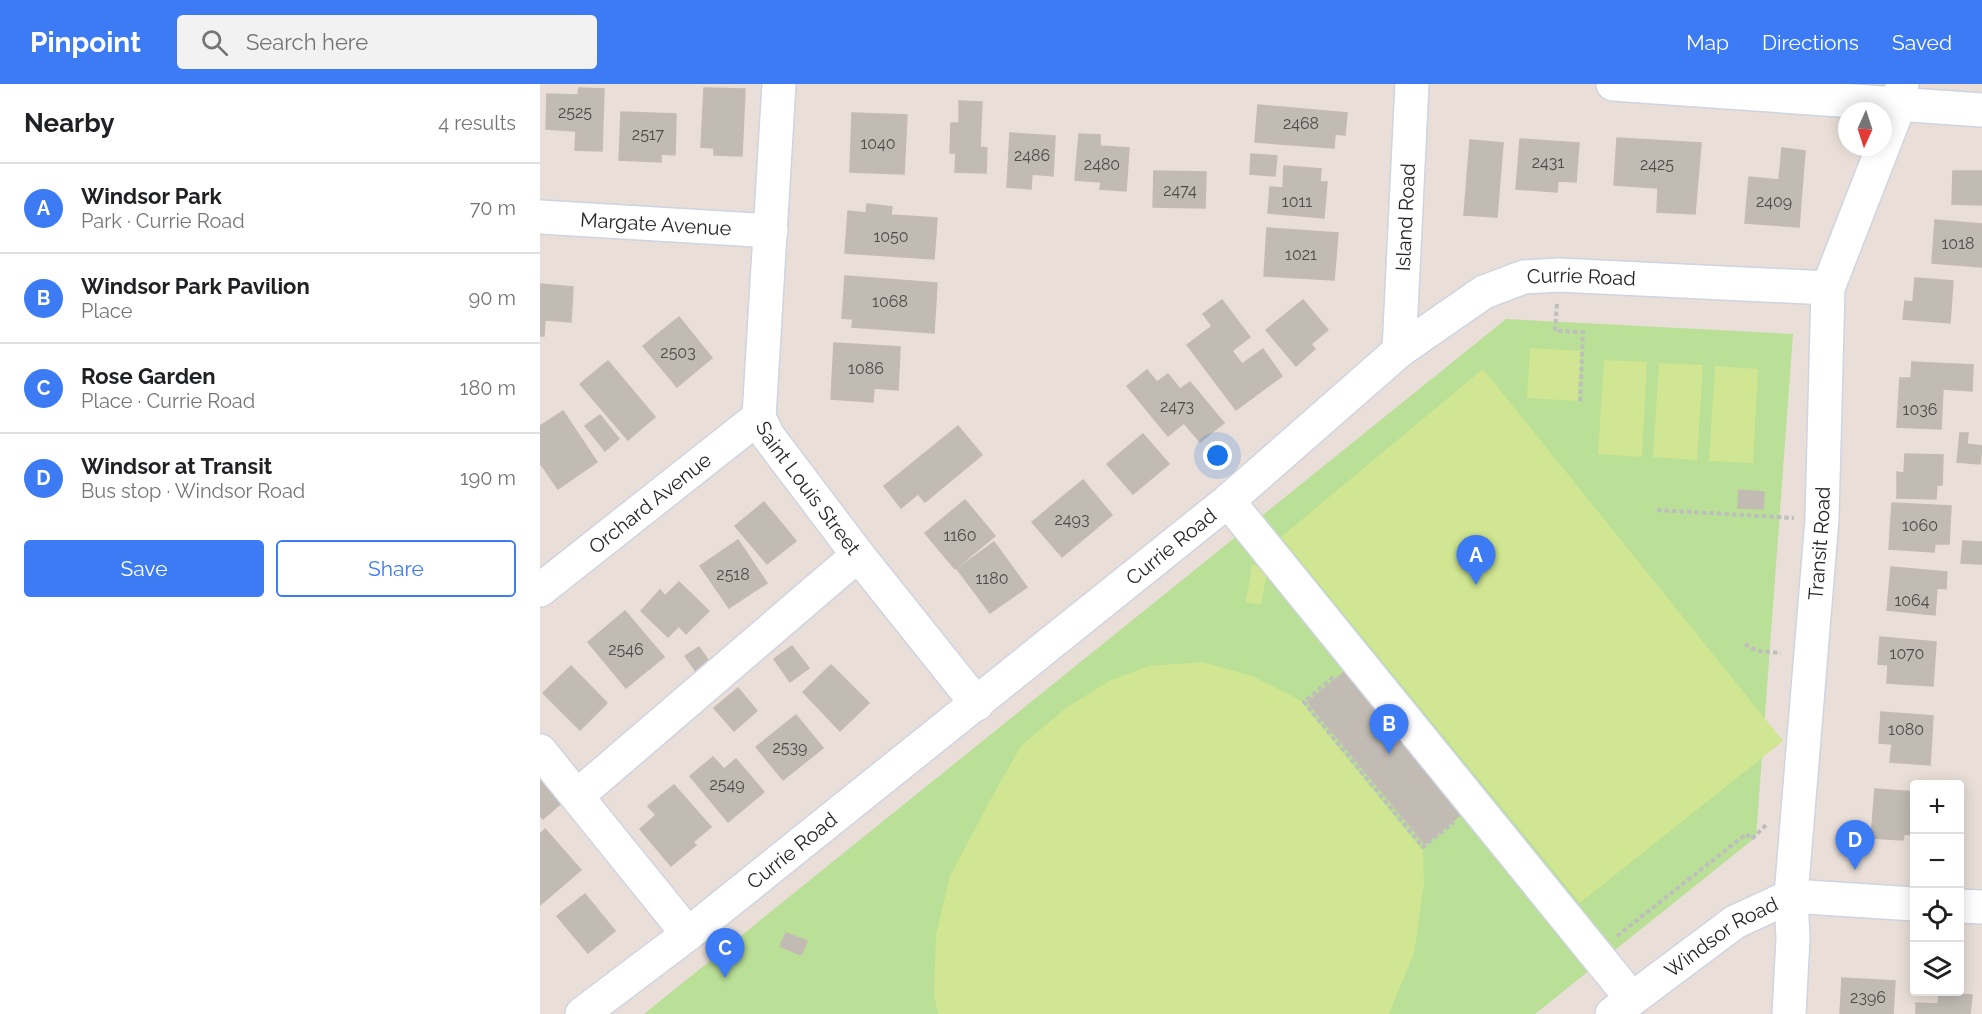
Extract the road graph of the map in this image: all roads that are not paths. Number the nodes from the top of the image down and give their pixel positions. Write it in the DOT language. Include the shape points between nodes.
graph roads {
  1 [pos="779,84"];
  2 [pos="1412,84"];
  3 [pos="1613,84"];
  4 [pos="1657,85"];
  5 [pos="1901,94"];
  6 [pos="1982,110"];
  7 [pos="540,217"];
  8 [pos="771,231"];
  9 [pos="1828,288"];
  10 [pos="1399,351"];
  11 [pos="759,417"];
  12 [pos="1228,501"];
  13 [pos="858,555"];
  14 [pos="540,590"];
  15 [pos="977,704"];
  16 [pos="540,751"];
  17 [pos="577,796"];
  18 [pos="1791,897"];
  19 [pos="1910,904"];
  20 [pos="1964,906"];
  21 [pos="1982,907"];
  22 [pos="688,934"];
  23 [pos="1622,1007"];
  24 [pos="582,1014"];
  25 [pos="1789,1014"];
  1 -- 8 [label="street, Saint Louis Street"];
  2 -- 10 [label="street, Island Road"];
  3 -- 4 [label="street"];
  4 -- 5 [label="street"];
  5 -- 6 [label="street"];
  5 -- 9 [label="street, Transit Road"];
  7 -- 8 [label="street, Margate Avenue"];
  8 -- 11 [label="street, Saint Louis Street"];
  9 -- 10 [label="street, Currie Road" via="1559,275 1524,277 1484,292"];
  9 -- 18 [label="street, Transit Road" via="1822,519"];
  10 -- 12 [label="street, Currie Road"];
  11 -- 13 [label="street, Saint Louis Street" via="768,436"];
  11 -- 14 [label="street, Orchard Avenue"];
  12 -- 15 [label="street, Currie Road"];
  12 -- 23 [label="street" via="1595,953"];
  13 -- 15 [label="street, Saint Louis Street"];
  13 -- 17 [label="street"];
  15 -- 22 [label="street, Currie Road"];
  16 -- 17 [label="street"];
  17 -- 22 [label="street"];
  18 -- 19 [label="street, Windsor Road"];
  18 -- 23 [label="street, Windsor Road" via="1735,922"];
  18 -- 25 [label="street, Transit Road"];
  20 -- 21 [label="street"];
  22 -- 24 [label="street, Currie Road"];
}
